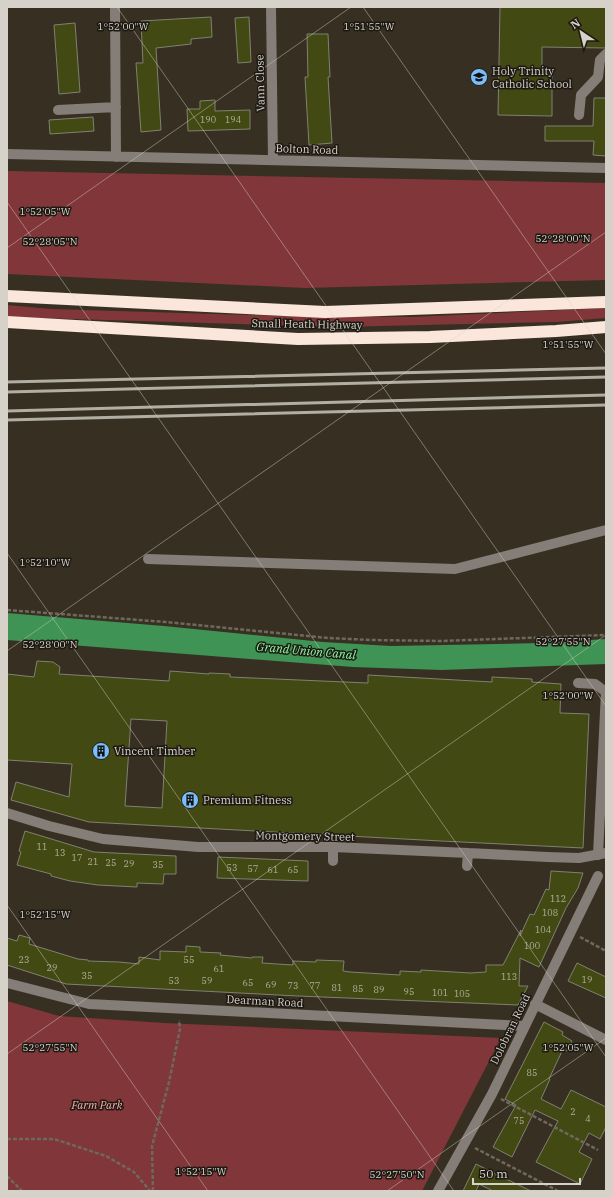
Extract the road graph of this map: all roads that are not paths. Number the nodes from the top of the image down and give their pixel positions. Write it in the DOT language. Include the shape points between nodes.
graph roads {
  1 [pos="115,7"];
  2 [pos="271,7"];
  3 [pos="606,54"];
  4 [pos="116,107"];
  5 [pos="58,110"];
  6 [pos="579,115"];
  7 [pos="7,154"];
  8 [pos="116,157"];
  9 [pos="273,160"];
  10 [pos="606,168"];
  11 [pos="7,296"];
  12 [pos="606,302"];
  13 [pos="7,322"];
  14 [pos="606,328"];
  15 [pos="606,530"];
  16 [pos="148,559"];
  17 [pos="578,683"];
  18 [pos="7,813"];
  19 [pos="332,847"];
  20 [pos="468,853"];
  21 [pos="602,854"];
  22 [pos="333,861"];
  23 [pos="467,866"];
  24 [pos="598,876"];
  25 [pos="7,983"];
  26 [pos="535,1004"];
  27 [pos="524,1026"];
  28 [pos="606,1040"];
  29 [pos="438,1191"];
  1 -- 4 [label="street"];
  2 -- 9 [label="street, Vann Close"];
  3 -- 6 [label="street" via="600,60 598,77 581,95"];
  4 -- 5 [label="street"];
  4 -- 8 [label="street"];
  7 -- 8 [label="street, Bolton Road"];
  8 -- 9 [label="street, Bolton Road"];
  9 -- 10 [label="street, Bolton Road"];
  11 -- 12 [label="highway, Small Heath Highway" via="325,312"];
  13 -- 14 [label="highway, Small Heath Highway" via="298,339 430,337"];
  15 -- 16 [label="street" via="455,569"];
  17 -- 21 [label="street" via="594,684 606,692"];
  18 -- 19 [label="street, Montgomery Street" via="103,839 198,847"];
  19 -- 20 [label="street, Montgomery Street"];
  19 -- 22 [label="street"];
  20 -- 21 [label="street, Montgomery Street" via="579,858"];
  20 -- 23 [label="street"];
  24 -- 26 [label="street, Dolobran Road"];
  25 -- 27 [label="street, Dearman Road" via="89,1004"];
  26 -- 27 [label="street, Dolobran Road"];
  26 -- 28 [label="street"];
  27 -- 29 [label="street, Dolobran Road" via="492,1094"];
}
